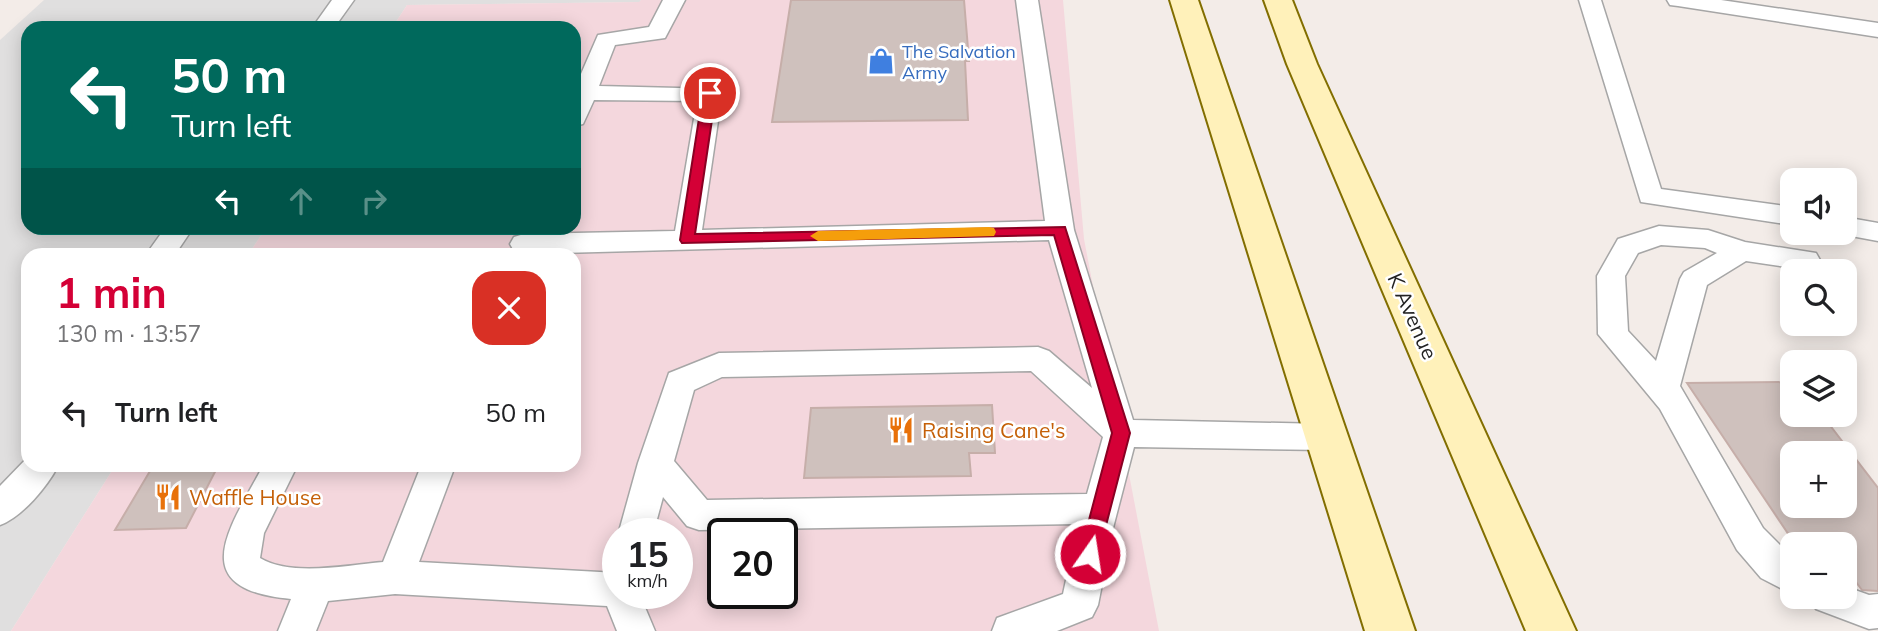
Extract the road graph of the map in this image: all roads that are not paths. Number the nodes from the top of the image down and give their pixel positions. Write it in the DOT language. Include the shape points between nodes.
graph roads {
  1 [pos="343,0"];
  2 [pos="674,0"];
  3 [pos="1027,0"];
  4 [pos="1184,0"];
  5 [pos="1278,0"];
  6 [pos="1590,0"];
  7 [pos="1678,0"];
  8 [pos="1726,4"];
  9 [pos="328,21"];
  10 [pos="1878,30"];
  11 [pos="584,93"];
  12 [pos="581,101"];
  13 [pos="1780,214"];
  14 [pos="1857,228"];
  15 [pos="1060,230"];
  16 [pos="1878,232"];
  17 [pos="687,240"];
  18 [pos="525,242"];
  19 [pos="1742,251"];
  20 [pos="1799,259"];
  21 [pos="1671,400"];
  22 [pos="1121,433"];
  23 [pos="1326,437"];
  24 [pos="655,463"];
  25 [pos="35,472"];
  26 [pos="277,472"];
  27 [pos="436,472"];
  28 [pos="1100,509"];
  29 [pos="0,510"];
  30 [pos="640,518"];
  31 [pos="1780,570"];
  32 [pos="395,577"];
  33 [pos="314,585"];
  34 [pos="602,591"];
  35 [pos="1857,608"];
  36 [pos="626,609"];
  37 [pos="1878,611"];
  38 [pos="297,631"];
  39 [pos="636,631"];
  40 [pos="1011,631"];
  41 [pos="1390,631"];
  42 [pos="1551,631"];
  1 -- 9 [label="lane"];
  2 -- 11 [label="lane" via="657,33 606,40"];
  3 -- 15 [label="lane"];
  4 -- 23 [label="main road"];
  5 -- 42 [label="main road, K Avenue"];
  6 -- 13 [label="lane" via="1650,196"];
  7 -- 8 [label="lane"];
  8 -- 10 [label="lane"];
  11 -- 12 [label="lane"];
  11 -- 17 [label="lane" via="710,93"];
  14 -- 16 [label="lane"];
  15 -- 17 [label="lane"];
  15 -- 22 [label="lane"];
  17 -- 18 [label="lane"];
  19 -- 20 [label="lane"];
  19 -- 21 [label="lane" via="1694,279 1664,387"];
  19 -- 21 [label="lane" via="1708,239 1659,235 1628,246 1611,276 1613,334"];
  21 -- 31 [label="lane" via="1750,539"];
  22 -- 23 [label="lane"];
  22 -- 24 [label="lane" via="1038,359 719,365 680,382"];
  22 -- 28 [label="lane"];
  23 -- 41 [label="main road"];
  24 -- 28 [label="lane" via="699,515"];
  24 -- 30 [label="lane"];
  25 -- 29 [label="lane"];
  26 -- 33 [label="lane" via="246,532 241,565 264,580"];
  27 -- 32 [label="lane"];
  28 -- 40 [label="lane" via="1079,605"];
  32 -- 33 [label="lane"];
  32 -- 34 [label="lane"];
  33 -- 38 [label="lane"];
  35 -- 37 [label="lane"];
  36 -- 39 [label="lane"];
}
